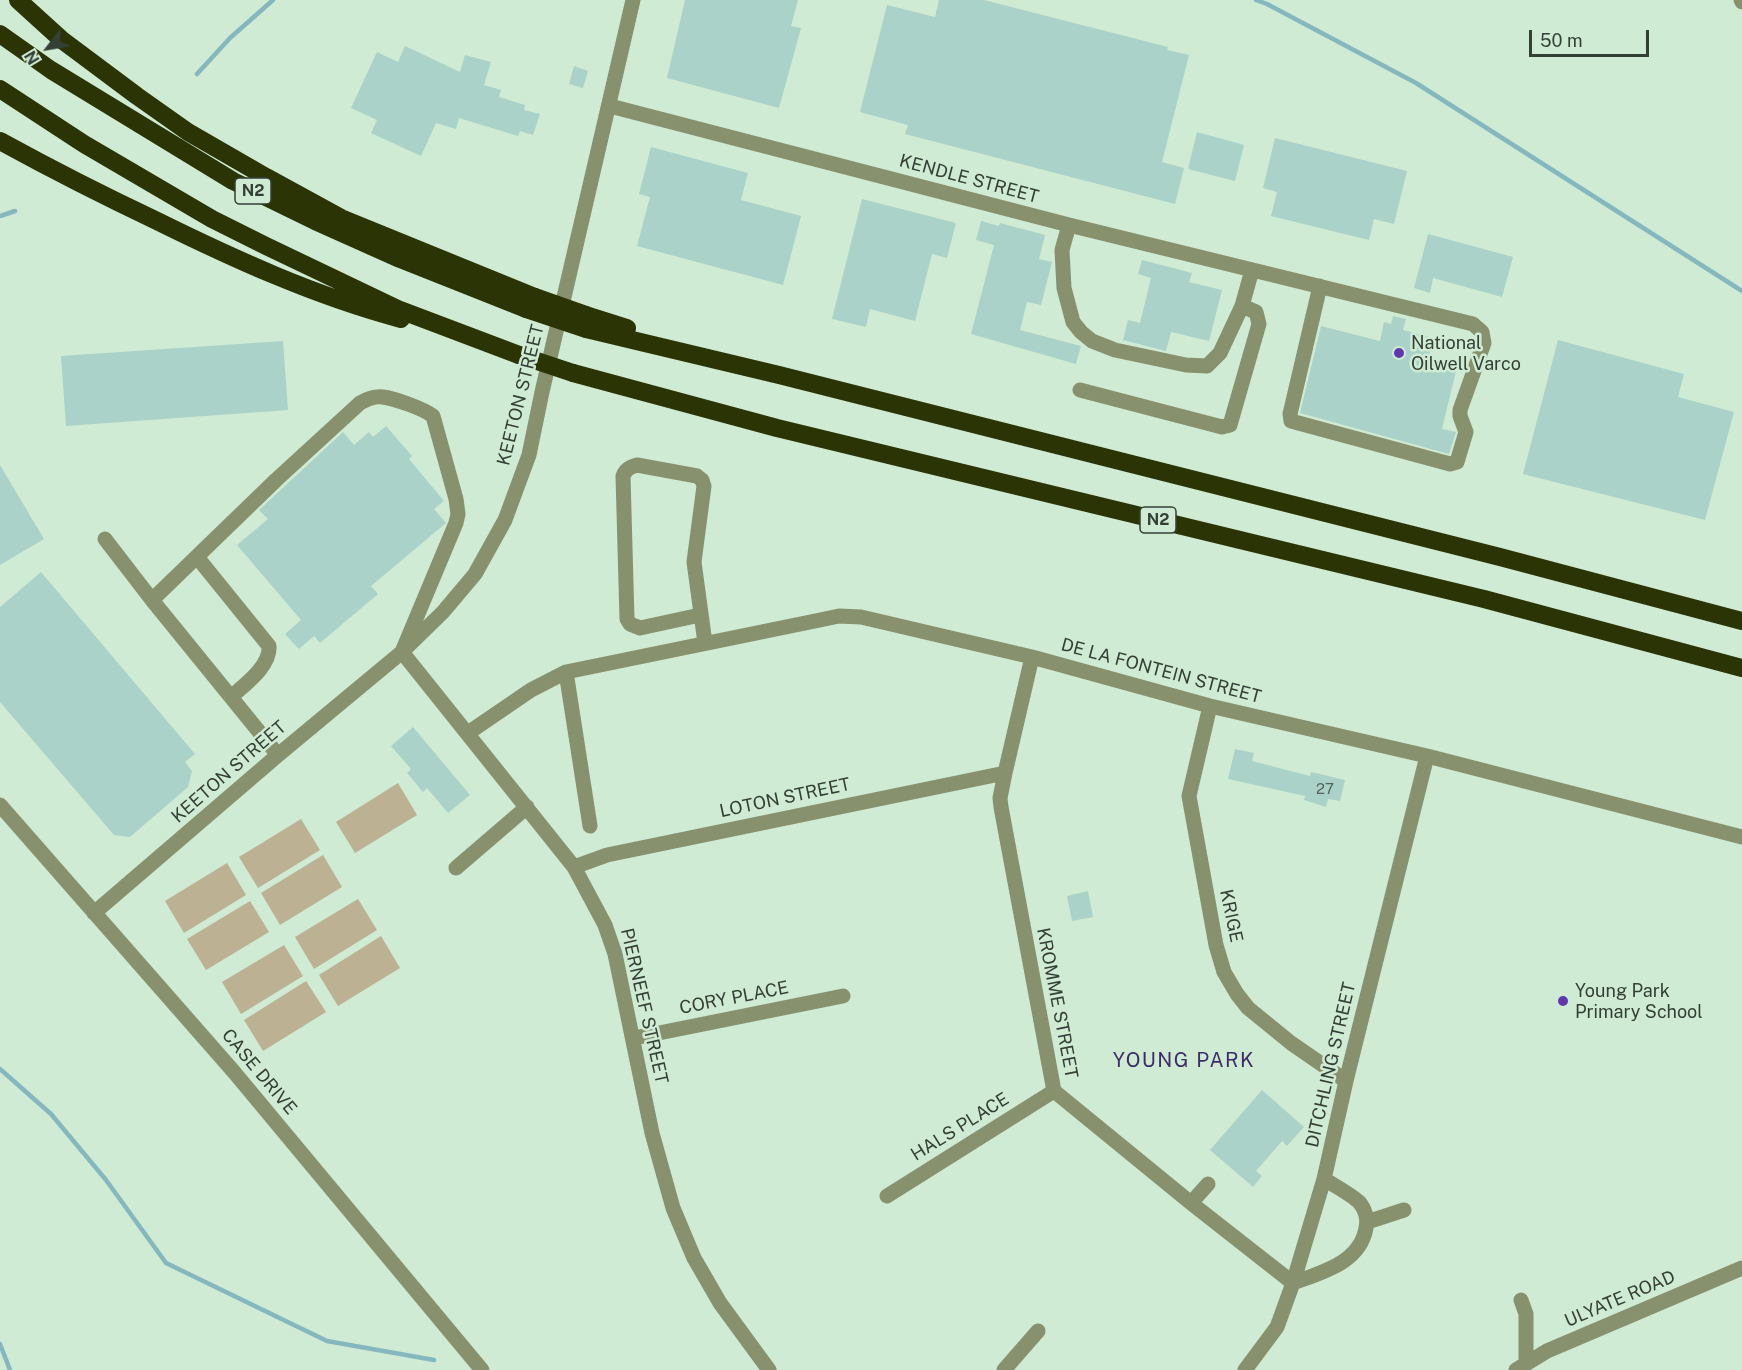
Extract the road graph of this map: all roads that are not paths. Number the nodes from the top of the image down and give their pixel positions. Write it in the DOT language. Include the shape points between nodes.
graph roads {
  1 [pos="18,0"];
  2 [pos="633,0"];
  3 [pos="0,34"];
  4 [pos="0,89"];
  5 [pos="610,106"];
  6 [pos="0,141"];
  7 [pos="1069,225"];
  8 [pos="1252,270"];
  9 [pos="1320,286"];
  10 [pos="530,303"];
  11 [pos="1242,306"];
  12 [pos="492,344"];
  13 [pos="1080,390"];
  14 [pos="105,538"];
  15 [pos="197,557"];
  16 [pos="152,600"];
  17 [pos="700,615"];
  18 [pos="1742,621"];
  19 [pos="705,643"];
  20 [pos="402,652"];
  21 [pos="1032,657"];
  22 [pos="1742,668"];
  23 [pos="566,672"];
  24 [pos="231,697"];
  25 [pos="1210,706"];
  26 [pos="468,733"];
  27 [pos="278,755"];
  28 [pos="1427,756"];
  29 [pos="1005,773"];
  30 [pos="0,805"];
  31 [pos="527,807"];
  32 [pos="590,826"];
  33 [pos="1742,837"];
  34 [pos="574,867"];
  35 [pos="456,868"];
  36 [pos="94,913"];
  37 [pos="843,996"];
  38 [pos="633,1038"];
  39 [pos="1346,1081"];
  40 [pos="1054,1091"];
  41 [pos="1324,1179"];
  42 [pos="1208,1184"];
  43 [pos="887,1196"];
  44 [pos="1191,1203"];
  45 [pos="1404,1210"];
  46 [pos="1367,1222"];
  47 [pos="1742,1268"];
  48 [pos="1293,1283"];
  49 [pos="1521,1300"];
  50 [pos="1038,1331"];
  51 [pos="1521,1367"];
  52 [pos="483,1370"];
  53 [pos="770,1370"];
  54 [pos="1004,1370"];
  55 [pos="1245,1370"];
  1 -- 10 [label="highway" via="62,40 188,132 341,218"];
  2 -- 5 [label="street, KEETON STREET"];
  3 -- 10 [label="highway, N2" via="51,70 233,181 400,259"];
  4 -- 12 [label="highway, N2" via="212,219 400,310"];
  5 -- 7 [label="street, KENDLE STREET"];
  5 -- 20 [label="street, KEETON STREET" via="529,455 505,520 475,574"];
  6 -- 12 [label="highway" via="141,214 290,282 372,312"];
  7 -- 8 [label="street, KENDLE STREET"];
  7 -- 11 [label="street" via="1062,250 1064,288 1073,322 1092,340 1115,350 1207,366 1220,353"];
  8 -- 9 [label="street, KENDLE STREET"];
  8 -- 11 [label="street"];
  9 -- 9 [label="street, KENDLE STREET" via="1473,324 1480,329 1484,343 1460,410 1466,432 1457,462 1450,464 1292,421 1290,414"];
  10 -- 18 [label="highway, N2, bridge" via="779,375"];
  11 -- 13 [label="street" via="1256,312 1259,324 1228,426"];
  12 -- 22 [label="highway, N2, bridge" via="573,373 777,428 1484,599"];
  14 -- 16 [label="street"];
  15 -- 16 [label="street"];
  15 -- 20 [label="street" via="360,403 383,397 427,411 436,422 458,514"];
  15 -- 24 [label="street" via="269,646 267,659"];
  16 -- 24 [label="street"];
  17 -- 17 [label="street" via="694,562 702,480 638,465 630,467 623,483 627,619 640,628"];
  17 -- 19 [label="street"];
  19 -- 21 [label="street, DE LA FONTEIN STREET" via="820,620 861,616"];
  19 -- 23 [label="street, DE LA FONTEIN STREET"];
  20 -- 26 [label="street, PIERNEEF STREET"];
  20 -- 27 [label="street, KEETON STREET"];
  21 -- 25 [label="street, DE LA FONTEIN STREET"];
  21 -- 29 [label="street, KROMME STREET"];
  23 -- 26 [label="street, DE LA FONTEIN STREET" via="531,690"];
  23 -- 32 [label="street"];
  24 -- 27 [label="street"];
  25 -- 28 [label="street, DE LA FONTEIN STREET"];
  25 -- 39 [label="street, KRIGE" via="1189,796 1224,972 1248,1008"];
  26 -- 31 [label="street, PIERNEEF STREET"];
  27 -- 36 [label="street, KEETON STREET"];
  28 -- 33 [label="street, DE LA FONTEIN STREET"];
  28 -- 39 [label="street, DITCHLING STREET"];
  29 -- 34 [label="street, LOTON STREET" via="607,855"];
  29 -- 40 [label="street, KROMME STREET" via="1000,798 1002,816"];
  30 -- 36 [label="street, CASE DRIVE"];
  31 -- 34 [label="street, PIERNEEF STREET"];
  31 -- 35 [label="street"];
  34 -- 38 [label="street, PIERNEEF STREET" via="611,938"];
  36 -- 52 [label="street, CASE DRIVE" via="234,1072"];
  37 -- 38 [label="street, CORY PLACE"];
  38 -- 53 [label="street, PIERNEEF STREET" via="652,1133 677,1218 720,1303"];
  39 -- 41 [label="street, DITCHLING STREET"];
  40 -- 43 [label="street, HALS PLACE"];
  40 -- 44 [label="street, KROMME STREET"];
  41 -- 46 [label="street" via="1357,1201"];
  41 -- 48 [label="street, DITCHLING STREET"];
  42 -- 44 [label="street"];
  44 -- 48 [label="street, KROMME STREET"];
  45 -- 46 [label="street"];
  46 -- 48 [label="street" via="1357,1251 1345,1261"];
  47 -- 51 [label="street, ULYATE ROAD" via="1547,1351"];
  48 -- 55 [label="street, DITCHLING STREET" via="1277,1327"];
  49 -- 51 [label="street" via="1526,1314"];
  50 -- 54 [label="street"];
}
